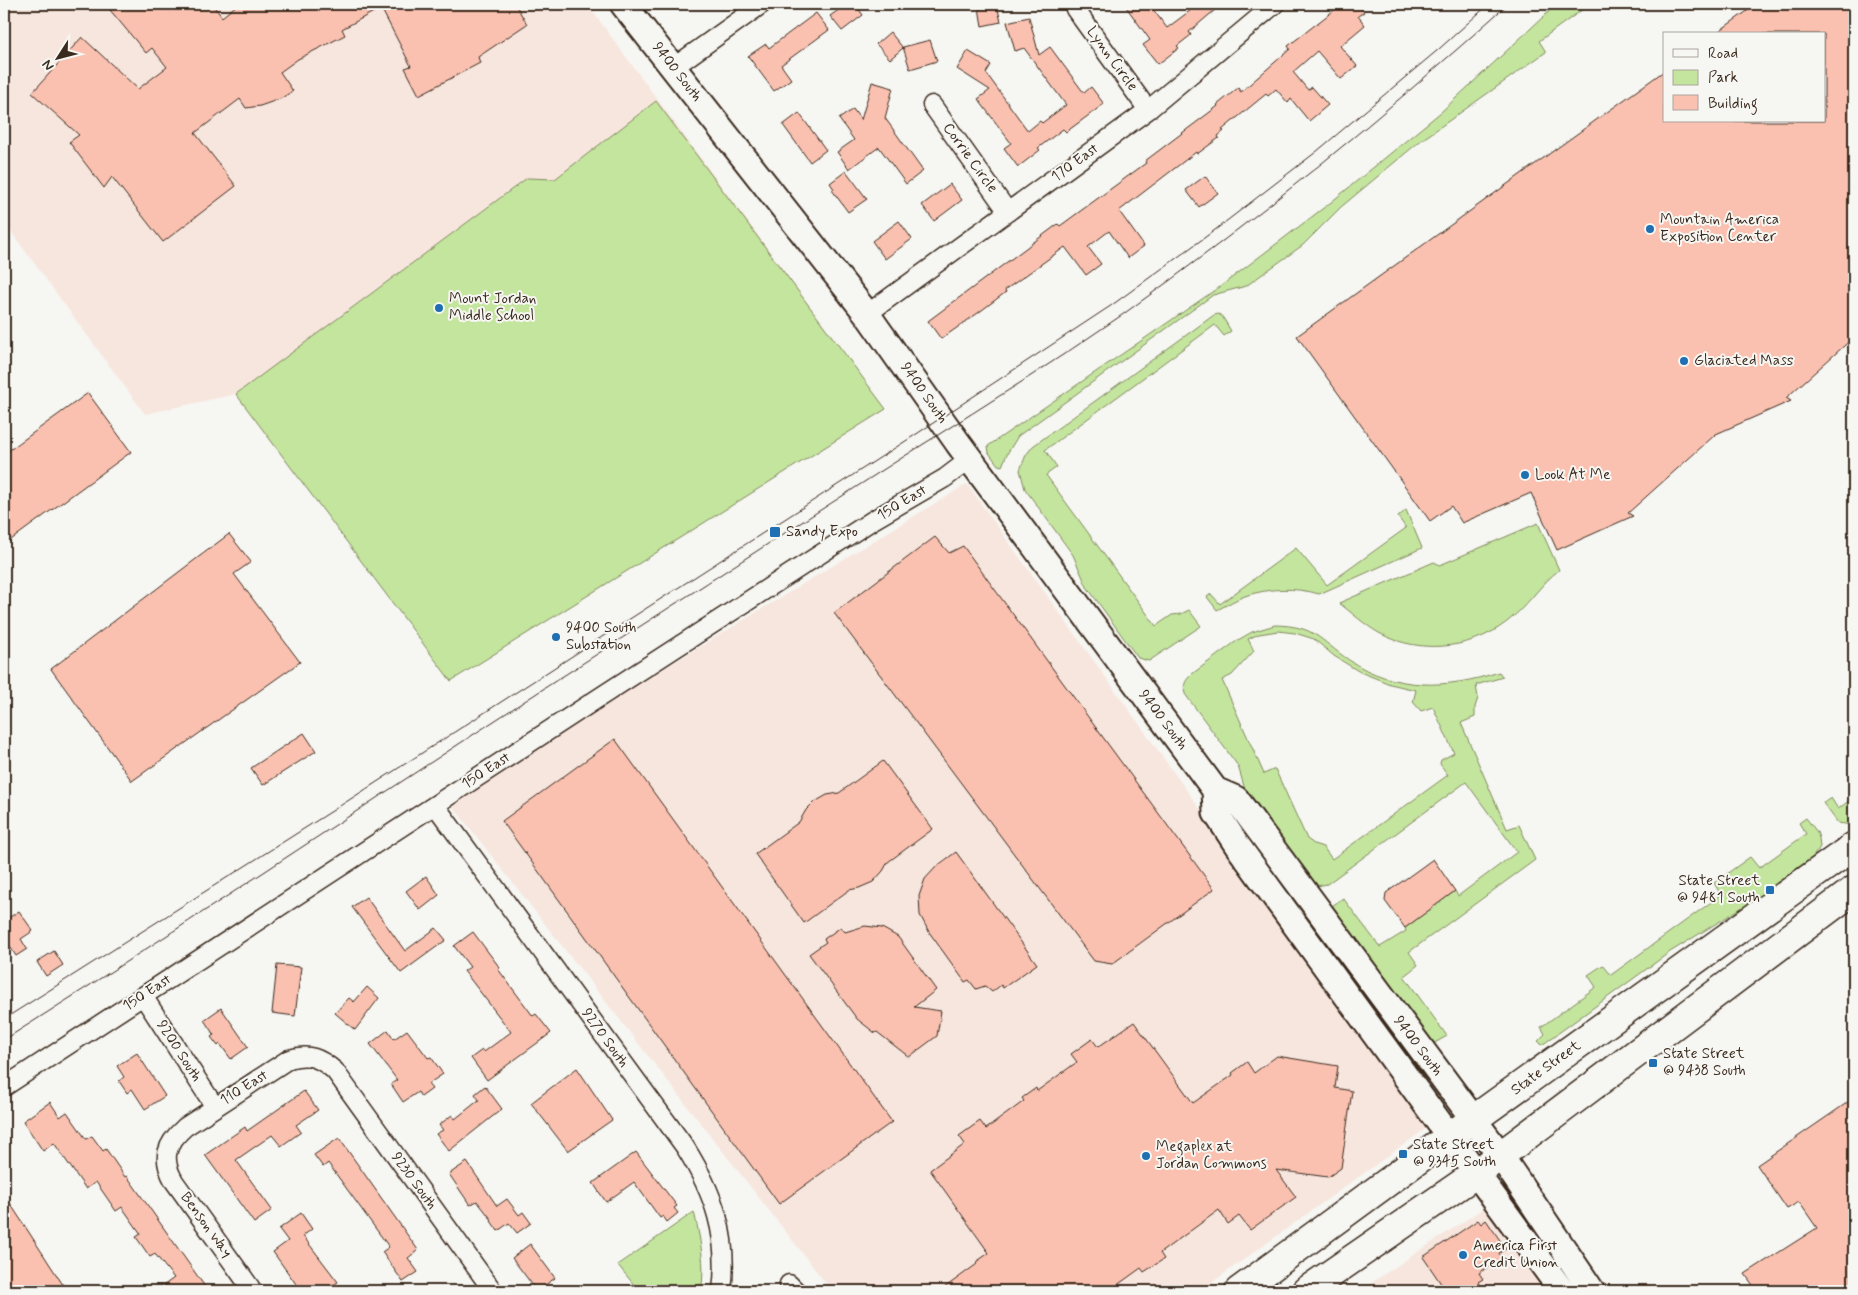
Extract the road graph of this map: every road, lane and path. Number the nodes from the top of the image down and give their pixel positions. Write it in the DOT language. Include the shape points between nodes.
graph roads {
  1 [pos="623,4"];
  2 [pos="762,4"];
  3 [pos="1275,4"];
  4 [pos="1075,9"];
  5 [pos="674,67"];
  6 [pos="932,106"];
  7 [pos="1148,110"];
  8 [pos="1008,212"];
  9 [pos="868,314"];
  10 [pos="970,459"];
  11 [pos="1215,790"];
  12 [pos="435,805"];
  13 [pos="1854,846"];
  14 [pos="1854,890"];
  15 [pos="143,996"];
  16 [pos="336,1071"];
  17 [pos="4,1087"];
  18 [pos="215,1107"];
  19 [pos="1473,1120"];
  20 [pos="1449,1137"];
  21 [pos="1500,1155"];
  22 [pos="167,1156"];
  23 [pos="1477,1173"];
  24 [pos="253,1291"];
  25 [pos="493,1291"];
  26 [pos="722,1291"];
  27 [pos="1239,1291"];
  28 [pos="1306,1291"];
  29 [pos="1562,1291"];
  30 [pos="1592,1291"];
  1 -- 5 [label="street, 9400 South"];
  2 -- 5 [label="street"];
  3 -- 7 [label="street, 170 East"];
  4 -- 7 [label="street, Lynn Circle"];
  5 -- 9 [label="street, 9400 South"];
  6 -- 8 [label="street, Corrie Circle"];
  7 -- 8 [label="street, 170 East"];
  8 -- 9 [label="street, 170 East"];
  9 -- 10 [label="street, 9400 South"];
  10 -- 11 [label="street, 9400 South"];
  10 -- 12 [label="street, 150 East"];
  11 -- 19 [label="street, 9400 South" via="1236,799"];
  11 -- 20 [label="street, 9400 South" via="1216,813 1237,845"];
  12 -- 15 [label="street, 150 East"];
  12 -- 26 [label="street, 9270 South" via="699,1169 718,1218 723,1244"];
  13 -- 19 [label="main road, State Street"];
  14 -- 21 [label="main road"];
  15 -- 17 [label="street, 150 East"];
  15 -- 18 [label="street, 9200 South"];
  16 -- 18 [label="street, 110 East" via="312,1056 289,1059"];
  16 -- 25 [label="street, 9230 South"];
  18 -- 22 [label="street, 110 East" via="175,1136"];
  19 -- 20 [label="main road, State Street"];
  19 -- 21 [label="street, 9400 South"];
  20 -- 23 [label="street, 9400 South"];
  20 -- 27 [label="main road, State Street"];
  21 -- 23 [label="main road"];
  21 -- 30 [label="street, 9400 South"];
  22 -- 24 [label="street, Benson Way" via="166,1164 174,1181"];
  23 -- 28 [label="main road"];
  23 -- 29 [label="street, 9400 South"];
}
